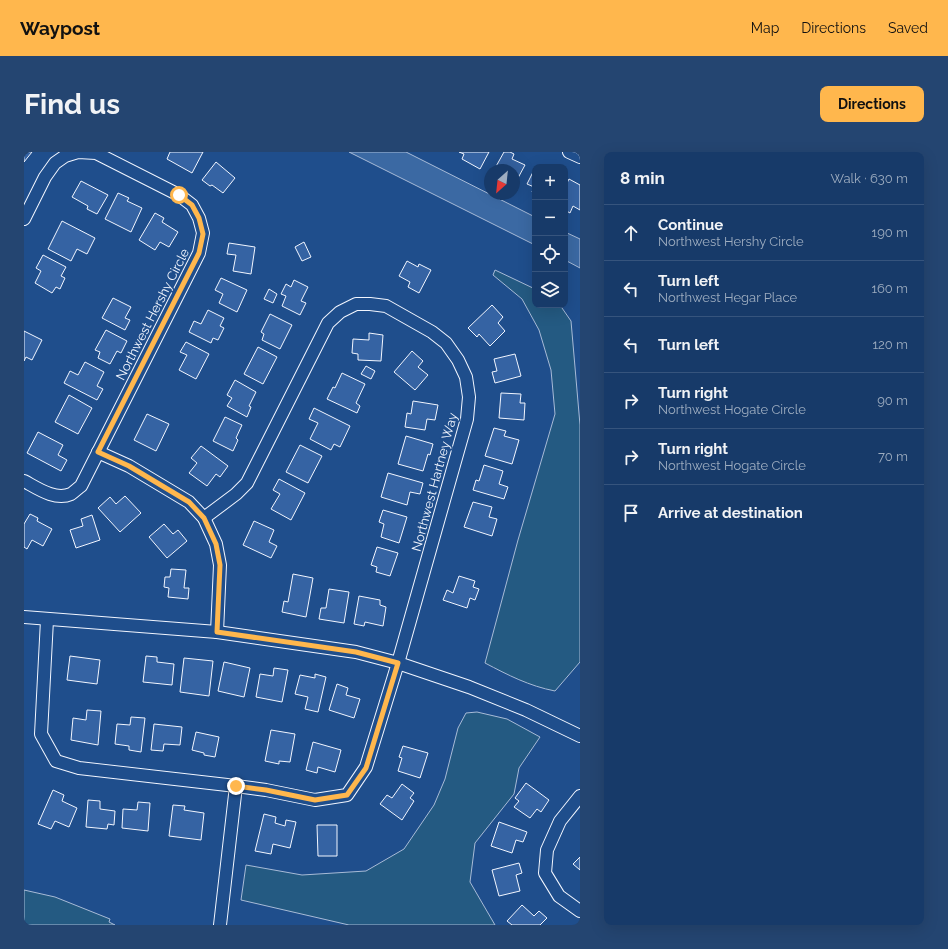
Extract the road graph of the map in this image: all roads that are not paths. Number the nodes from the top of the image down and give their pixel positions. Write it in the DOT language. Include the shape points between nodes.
graph roads {
  1 [pos="569,152"];
  2 [pos="580,157"];
  3 [pos="24,219"];
  4 [pos="98,452"];
  5 [pos="24,481"];
  6 [pos="204,518"];
  7 [pos="24,617"];
  8 [pos="47,620"];
  9 [pos="217,632"];
  10 [pos="398,663"];
  11 [pos="580,736"];
  12 [pos="236,786"];
  13 [pos="580,796"];
  14 [pos="580,911"];
  15 [pos="220,925"];
  1 -- 2 [label="street"];
  3 -- 4 [label="street, Northwest Hershy Circle" via="55,163 65,156 78,152 96,153 179,195 192,205 199,218 203,234 199,253"];
  4 -- 5 [label="street, Northwest Hershy Circle" via="81,486 71,494 48,494"];
  4 -- 6 [label="street" via="129,466 189,502"];
  6 -- 9 [label="street" via="216,544 220,565"];
  6 -- 10 [label="street, Northwest Hartney Way" via="247,484 328,323 340,312 356,304 386,306 432,332 446,343 466,377 467,419"];
  7 -- 8 [label="street"];
  8 -- 9 [label="street"];
  8 -- 12 [label="street, Northwest Hartney Way" via="41,734 56,761 79,768"];
  9 -- 10 [label="street" via="356,652"];
  10 -- 11 [label="street" via="483,692"];
  10 -- 12 [label="street, Northwest Hartney Way" via="366,768 347,795 315,800"];
  12 -- 15 [label="street"];
  13 -- 14 [label="street" via="560,821 547,850 545,873 559,896"];
}
